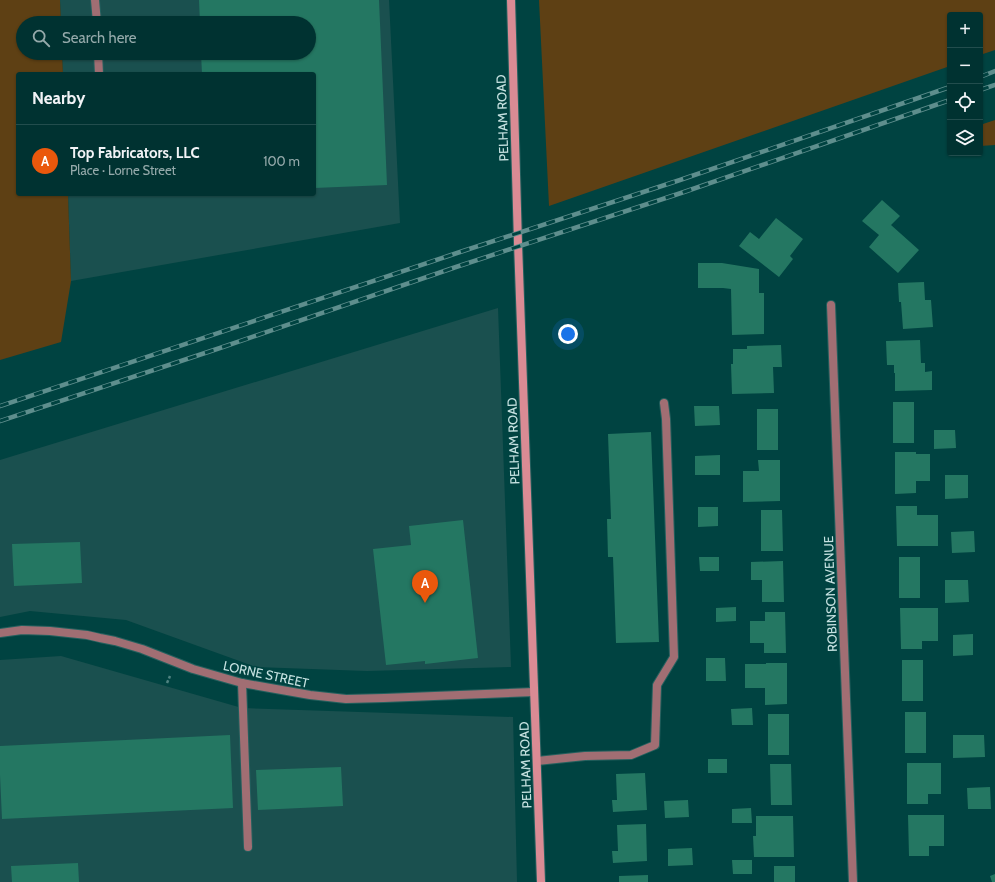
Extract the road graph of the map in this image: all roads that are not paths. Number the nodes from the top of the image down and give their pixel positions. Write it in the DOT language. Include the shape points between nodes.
graph roads {
  1 [pos="95,0"];
  2 [pos="511,0"];
  3 [pos="96,16"];
  4 [pos="98,60"];
  5 [pos="99,72"];
  6 [pos="831,305"];
  7 [pos="664,403"];
  8 [pos="0,633"];
  9 [pos="242,683"];
  10 [pos="534,692"];
  11 [pos="537,761"];
  12 [pos="248,847"];
  13 [pos="541,882"];
  14 [pos="853,882"];
  1 -- 3 [label="street"];
  2 -- 10 [label="main road, PELHAM ROAD"];
  4 -- 5 [label="street"];
  6 -- 14 [label="street, ROBINSON AVENUE"];
  7 -- 11 [label="street" via="674,657 657,685 655,745 632,755"];
  8 -- 9 [label="street, LORNE STREET" via="22,630 50,631 115,641 193,669"];
  9 -- 10 [label="street, LORNE STREET" via="346,699"];
  9 -- 12 [label="street"];
  10 -- 11 [label="main road, PELHAM ROAD"];
  11 -- 13 [label="main road, PELHAM ROAD"];
}
